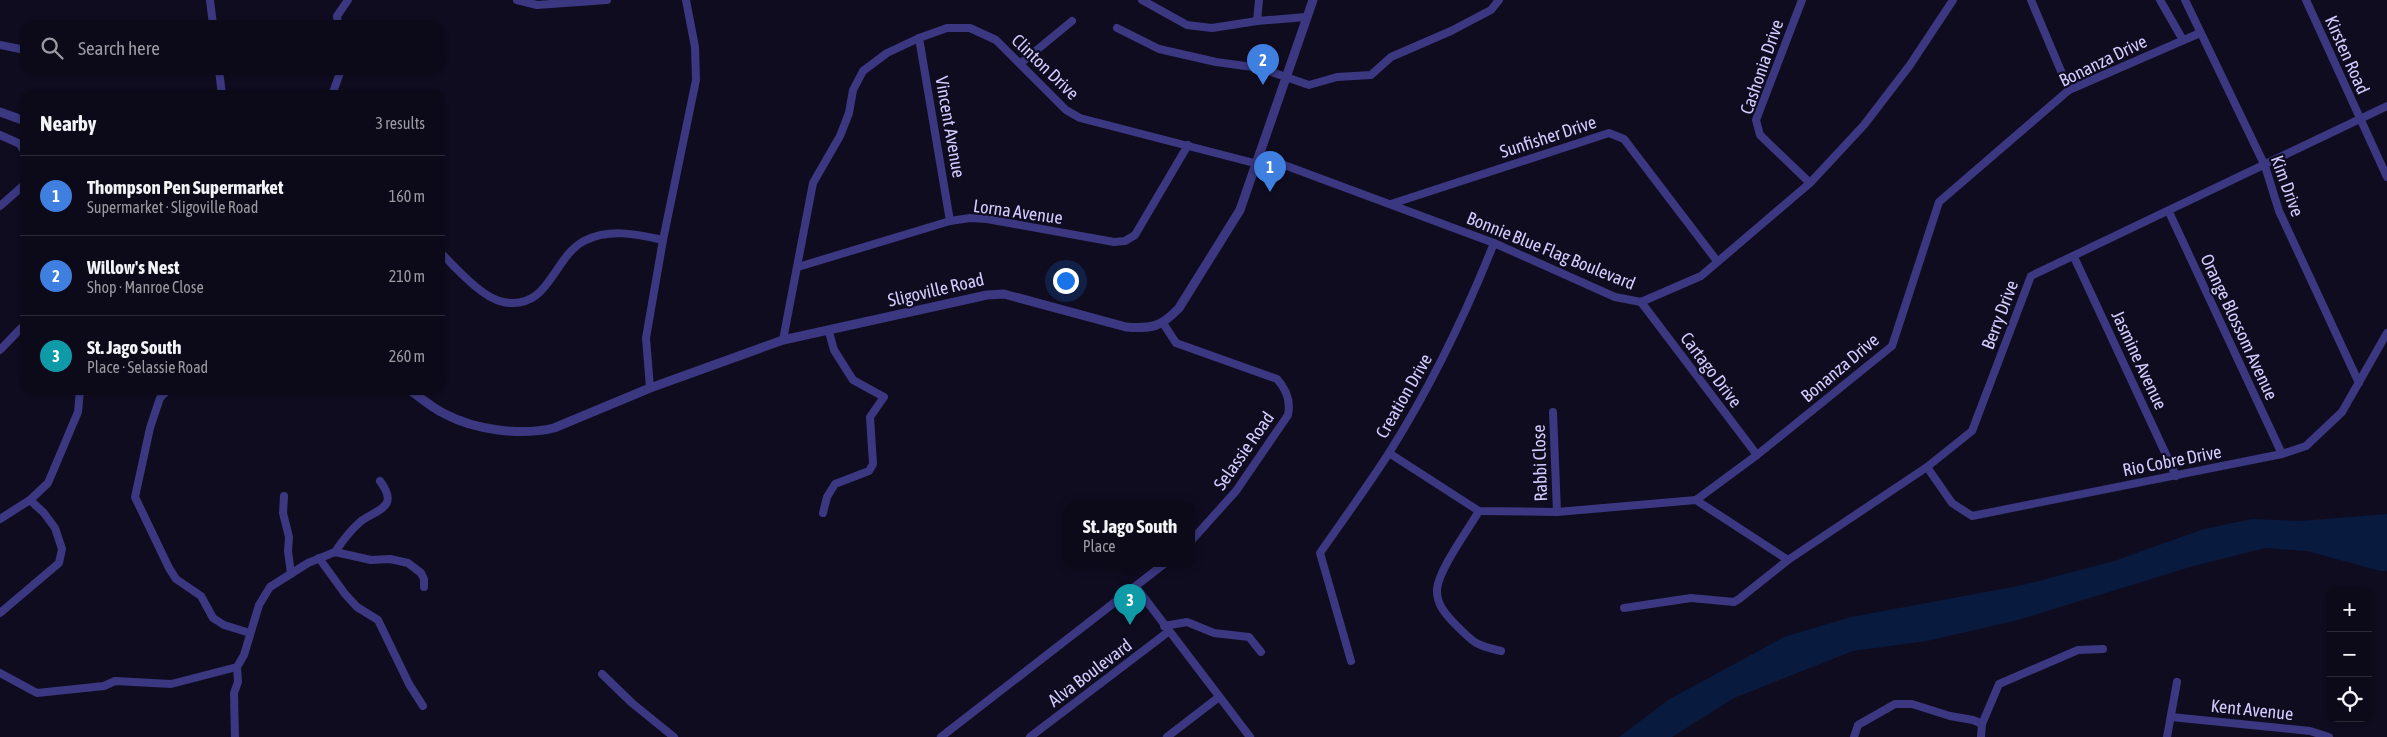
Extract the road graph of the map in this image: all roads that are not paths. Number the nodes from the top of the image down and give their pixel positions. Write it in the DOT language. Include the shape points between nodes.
graph roads {
  1 [pos="210,0"];
  2 [pos="348,0"];
  3 [pos="518,0"];
  4 [pos="607,0"];
  5 [pos="686,0"];
  6 [pos="1142,0"];
  7 [pos="1259,0"];
  8 [pos="1312,0"];
  9 [pos="1499,0"];
  10 [pos="1802,0"];
  11 [pos="1953,0"];
  12 [pos="2031,0"];
  13 [pos="2160,0"];
  14 [pos="2185,0"];
  15 [pos="2306,0"];
  16 [pos="1306,17"];
  17 [pos="212,20"];
  18 [pos="337,20"];
  19 [pos="1072,21"];
  20 [pos="1257,21"];
  21 [pos="1117,28"];
  22 [pos="2200,32"];
  23 [pos="919,38"];
  24 [pos="2183,40"];
  25 [pos="0,46"];
  26 [pos="20,49"];
  27 [pos="1021,63"];
  28 [pos="219,75"];
  29 [pos="339,75"];
  30 [pos="1287,77"];
  31 [pos="221,90"];
  32 [pos="334,90"];
  33 [pos="2069,90"];
  34 [pos="2387,106"];
  35 [pos="0,112"];
  36 [pos="2359,118"];
  37 [pos="20,119"];
  38 [pos="0,135"];
  39 [pos="20,144"];
  40 [pos="1188,145"];
  41 [pos="1259,160"];
  42 [pos="2265,166"];
  43 [pos="2387,177"];
  44 [pos="1810,183"];
  45 [pos="20,188"];
  46 [pos="1391,204"];
  47 [pos="0,206"];
  48 [pos="2169,212"];
  49 [pos="950,221"];
  50 [pos="663,240"];
  51 [pos="1494,243"];
  52 [pos="445,257"];
  53 [pos="2074,257"];
  54 [pos="1717,262"];
  55 [pos="798,267"];
  56 [pos="1641,302"];
  57 [pos="1163,323"];
  58 [pos="20,329"];
  59 [pos="829,332"];
  60 [pos="2387,333"];
  61 [pos="784,340"];
  62 [pos="0,350"];
  63 [pos="2359,383"];
  64 [pos="650,388"];
  65 [pos="80,395"];
  66 [pos="163,395"];
  67 [pos="417,395"];
  68 [pos="1553,412"];
  69 [pos="1389,454"];
  70 [pos="2282,454"];
  71 [pos="1757,455"];
  72 [pos="1926,466"];
  73 [pos="2176,476"];
  74 [pos="380,481"];
  75 [pos="284,496"];
  76 [pos="30,500"];
  77 [pos="1696,500"];
  78 [pos="1479,511"];
  79 [pos="1557,512"];
  80 [pos="823,513"];
  81 [pos="0,519"];
  82 [pos="1195,536"];
  83 [pos="335,552"];
  84 [pos="319,558"];
  85 [pos="1788,560"];
  86 [pos="1160,567"];
  87 [pos="291,574"];
  88 [pos="424,587"];
  89 [pos="1136,587"];
  90 [pos="1624,608"];
  91 [pos="0,613"];
  92 [pos="1166,629"];
  93 [pos="250,633"];
  94 [pos="2103,648"];
  95 [pos="1501,651"];
  96 [pos="1261,652"];
  97 [pos="1351,661"];
  98 [pos="237,667"];
  99 [pos="0,673"];
  100 [pos="602,674"];
  101 [pos="2177,682"];
  102 [pos="1219,698"];
  103 [pos="423,706"];
  104 [pos="2171,717"];
  105 [pos="1982,724"];
  106 [pos="236,737"];
  107 [pos="674,737"];
  108 [pos="941,737"];
  109 [pos="1030,737"];
  110 [pos="1166,737"];
  111 [pos="1250,737"];
  112 [pos="1854,737"];
  113 [pos="1982,737"];
  114 [pos="2167,737"];
  115 [pos="2329,737"];
  1 -- 17 [label="street"];
  2 -- 18 [label="street"];
  3 -- 4 [label="street" via="537,5"];
  5 -- 50 [label="street" via="695,47 696,80"];
  6 -- 20 [label="street" via="1187,25 1212,28"];
  7 -- 20 [label="street"];
  8 -- 16 [label="street"];
  9 -- 30 [label="street" via="1491,10 1391,57 1371,75 1337,77 1309,85"];
  10 -- 44 [label="street, Cashonia Drive" via="1756,120 1760,135"];
  11 -- 44 [label="street, Bonnie Blue Flag Boulevard" via="1910,65 1864,124"];
  12 -- 33 [label="street"];
  13 -- 24 [label="street"];
  14 -- 22 [label="street, Kim Drive"];
  15 -- 36 [label="street, Kirsten Road"];
  16 -- 20 [label="street"];
  16 -- 30 [label="street"];
  19 -- 27 [label="street"];
  21 -- 30 [label="street" via="1159,49 1260,68"];
  22 -- 24 [label="street, Bonanza Drive"];
  22 -- 42 [label="street, Kim Drive"];
  23 -- 27 [label="street, Clinton Drive" via="947,28 970,28 996,40"];
  23 -- 49 [label="street, Vincent Avenue"];
  23 -- 55 [label="street, Clinton Drive" via="887,53 863,71 856,84 840,136 812,183"];
  24 -- 33 [label="street, Bonanza Drive"];
  25 -- 26 [label="street"];
  27 -- 40 [label="street, Clinton Drive" via="1066,110 1080,118"];
  28 -- 31 [label="street"];
  29 -- 32 [label="street"];
  30 -- 41 [label="street"];
  33 -- 71 [label="street, Bonanza Drive" via="1939,202 1892,346"];
  34 -- 36 [label="street, Berry Drive"];
  35 -- 37 [label="street"];
  36 -- 42 [label="street, Berry Drive"];
  36 -- 43 [label="street, Kirsten Road"];
  38 -- 39 [label="street"];
  40 -- 41 [label="street, Clinton Drive"];
  40 -- 49 [label="street, Lorna Avenue" via="1135,236 1125,241 1114,242 987,219"];
  41 -- 46 [label="street, Bonnie Blue Flag Boulevard"];
  41 -- 57 [label="street" via="1240,210 1223,241 1179,308"];
  42 -- 48 [label="street, Berry Drive"];
  42 -- 63 [label="street, Kim Drive" via="2279,211"];
  44 -- 54 [label="street, Bonnie Blue Flag Boulevard"];
  45 -- 47 [label="street"];
  46 -- 51 [label="street, Bonnie Blue Flag Boulevard"];
  46 -- 54 [label="street, Sunfisher Drive" via="1609,133 1616,134 1624,139"];
  48 -- 53 [label="street, Berry Drive"];
  48 -- 70 [label="street, Orange Blossom Avenue"];
  49 -- 55 [label="street, Lorna Avenue"];
  50 -- 52 [label="street" via="631,233 607,234 583,241 566,257 545,288 532,299 518,302 502,302 473,285"];
  50 -- 64 [label="street" via="646,338"];
  51 -- 56 [label="street, Bonnie Blue Flag Boulevard" via="1615,296"];
  51 -- 69 [label="street, Creation Drive" via="1463,320"];
  53 -- 72 [label="street, Berry Drive" via="2031,276 1972,431"];
  53 -- 73 [label="street, Jasmine Avenue"];
  54 -- 56 [label="street, Bonnie Blue Flag Boulevard" via="1701,276"];
  55 -- 61 [label="street, Clinton Drive"];
  56 -- 71 [label="street, Cartago Drive"];
  57 -- 59 [label="street, Sligoville Road" via="1146,329 1126,327 996,293"];
  57 -- 82 [label="street, Selassie Road" via="1176,343 1277,380 1289,402 1288,415 1236,490"];
  58 -- 62 [label="street"];
  59 -- 61 [label="street, Sligoville Road"];
  59 -- 80 [label="street" via="834,350 853,380 884,397 870,417 873,464 869,471 835,484"];
  60 -- 63 [label="street, Rio Cobre Drive"];
  61 -- 64 [label="street, Sligoville Road"];
  63 -- 70 [label="street, Rio Cobre Drive" via="2342,412 2306,446"];
  64 -- 67 [label="street, Sligoville Road" via="554,428 532,431 466,422 445,415"];
  65 -- 76 [label="street" via="78,412 48,483"];
  66 -- 93 [label="street" via="150,428 135,497 176,579 201,596 212,618"];
  68 -- 79 [label="street, Rabbi Close"];
  69 -- 78 [label="street"];
  69 -- 97 [label="street, Creation Drive" via="1320,553"];
  70 -- 73 [label="street, Rio Cobre Drive"];
  71 -- 77 [label="street, Bonanza Drive"];
  72 -- 73 [label="street, Rio Cobre Drive" via="1952,503 1972,516"];
  72 -- 85 [label="street, Berry Drive"];
  74 -- 83 [label="street" via="388,502 373,516 357,524"];
  75 -- 87 [label="street" via="283,513 289,537"];
  76 -- 81 [label="street"];
  76 -- 91 [label="street" via="55,528 62,549 59,563"];
  77 -- 79 [label="street"];
  77 -- 85 [label="street"];
  78 -- 79 [label="street"];
  78 -- 95 [label="street" via="1441,575 1437,590 1445,614 1476,645"];
  83 -- 84 [label="street"];
  83 -- 88 [label="street" via="408,564 420,573"];
  84 -- 87 [label="street"];
  84 -- 103 [label="street" via="345,594 378,620"];
  85 -- 90 [label="street, Berry Drive" via="1734,602 1691,598"];
  86 -- 89 [label="street"];
  87 -- 93 [label="street" via="270,587 264,595"];
  89 -- 92 [label="street"];
  89 -- 108 [label="street"];
  92 -- 96 [label="street" via="1187,622 1214,633 1249,637"];
  92 -- 102 [label="street"];
  92 -- 109 [label="street, Alva Boulevard"];
  93 -- 98 [label="street"];
  94 -- 105 [label="street" via="2078,650 1999,684"];
  98 -- 99 [label="street" via="171,684 115,681 104,686 37,693"];
  98 -- 106 [label="street" via="238,682 234,693"];
  100 -- 107 [label="street"];
  101 -- 104 [label="street"];
  102 -- 110 [label="street"];
  102 -- 111 [label="street"];
  104 -- 114 [label="street"];
  104 -- 115 [label="street, Kent Avenue" via="2310,731"];
  105 -- 112 [label="street" via="1912,704 1895,704 1858,725"];
  105 -- 113 [label="street"];
}
